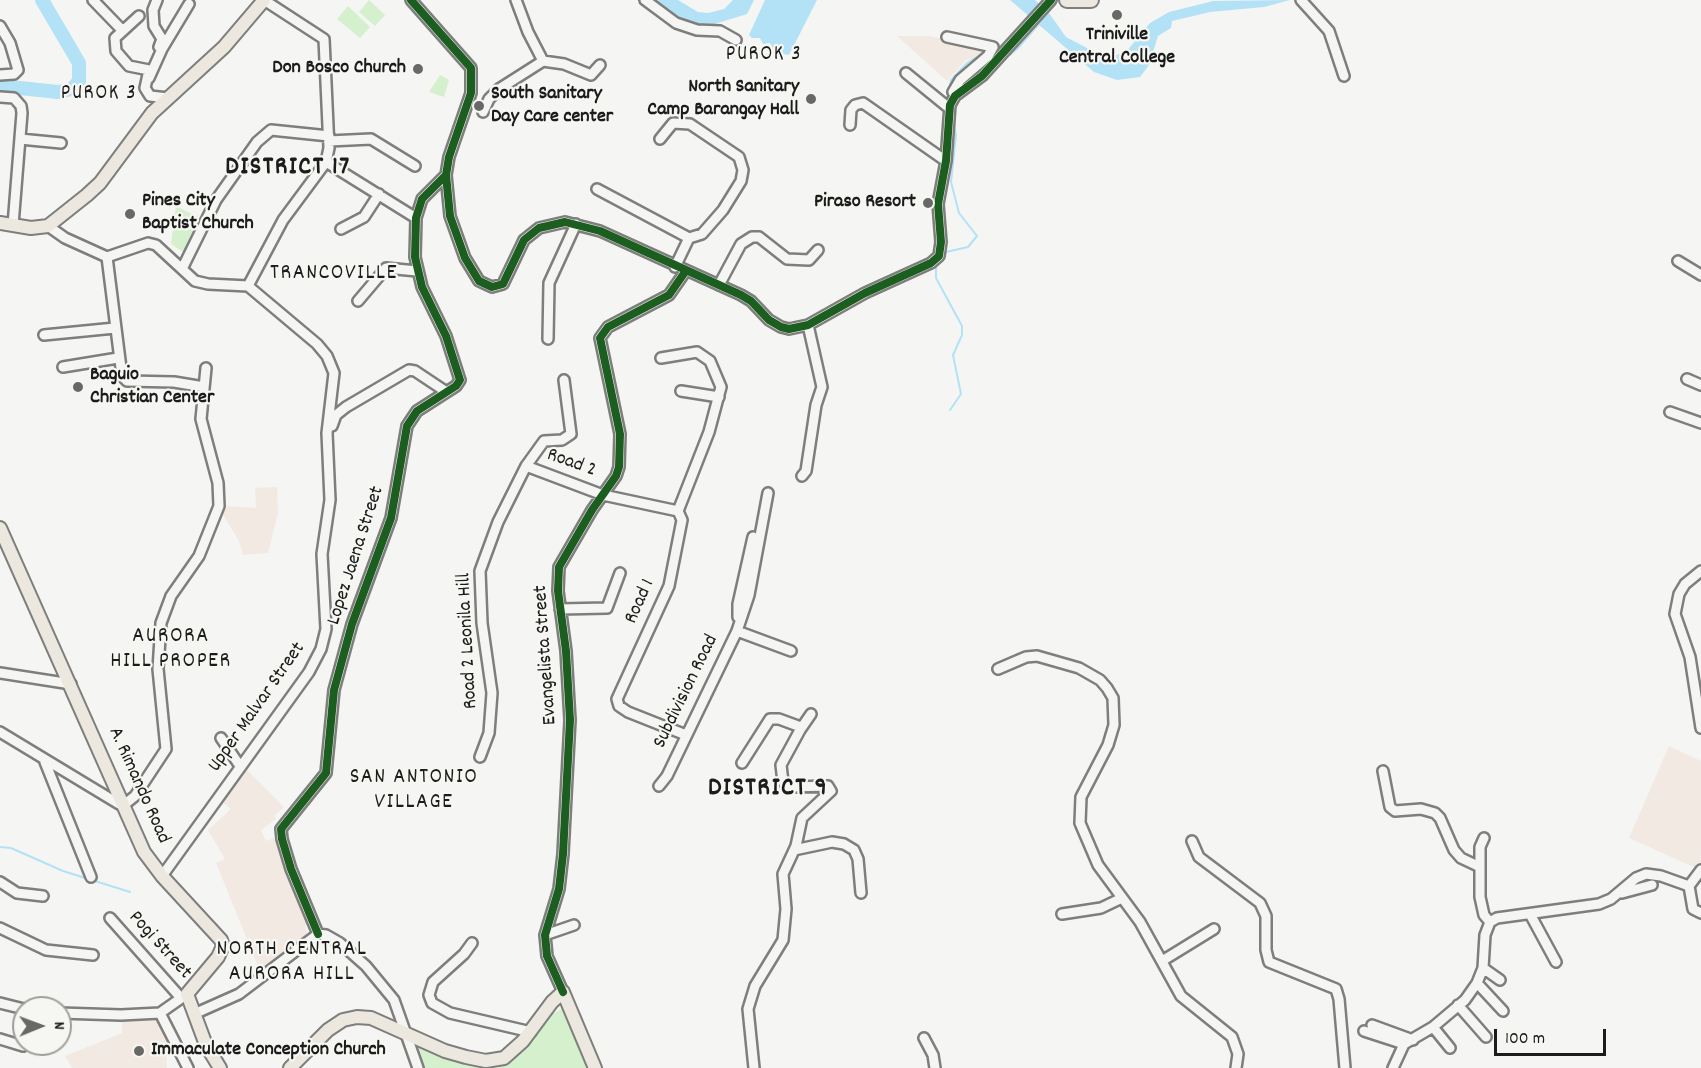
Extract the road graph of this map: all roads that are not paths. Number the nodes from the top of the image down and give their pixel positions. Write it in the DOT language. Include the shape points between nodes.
graph roads {
  1 [pos="93,0"];
  2 [pos="157,0"];
  3 [pos="264,0"];
  4 [pos="411,0"];
  5 [pos="516,0"];
  6 [pos="645,0"];
  7 [pos="1067,0"];
  8 [pos="1091,0"];
  9 [pos="1301,0"];
  10 [pos="189,4"];
  11 [pos="1048,4"];
  12 [pos="139,16"];
  13 [pos="0,26"];
  14 [pos="122,30"];
  15 [pos="947,36"];
  16 [pos="736,40"];
  17 [pos="543,61"];
  18 [pos="600,65"];
  19 [pos="906,73"];
  20 [pos="148,74"];
  21 [pos="0,75"];
  22 [pos="1344,76"];
  23 [pos="955,96"];
  24 [pos="0,98"];
  25 [pos="168,98"];
  26 [pos="949,108"];
  27 [pos="483,112"];
  28 [pos="850,125"];
  29 [pos="20,139"];
  30 [pos="329,139"];
  31 [pos="660,139"];
  32 [pos="61,143"];
  33 [pos="946,161"];
  34 [pos="326,162"];
  35 [pos="415,166"];
  36 [pos="446,175"];
  37 [pos="597,189"];
  38 [pos="379,194"];
  39 [pos="416,218"];
  40 [pos="0,223"];
  41 [pos="576,224"];
  42 [pos="13,225"];
  43 [pos="48,226"];
  44 [pos="341,229"];
  45 [pos="689,238"];
  46 [pos="818,250"];
  47 [pos="107,257"];
  48 [pos="1678,261"];
  49 [pos="675,267"];
  50 [pos="182,269"];
  51 [pos="417,271"];
  52 [pos="685,272"];
  53 [pos="1701,275"];
  54 [pos="719,285"];
  55 [pos="248,286"];
  56 [pos="358,301"];
  57 [pos="808,325"];
  58 [pos="115,327"];
  59 [pos="44,335"];
  60 [pos="548,339"];
  61 [pos="118,357"];
  62 [pos="661,358"];
  63 [pos="63,367"];
  64 [pos="206,368"];
  65 [pos="1687,378"];
  66 [pos="564,380"];
  67 [pos="1701,385"];
  68 [pos="204,387"];
  69 [pos="445,391"];
  70 [pos="681,391"];
  71 [pos="719,397"];
  72 [pos="1670,412"];
  73 [pos="1701,423"];
  74 [pos="327,433"];
  75 [pos="526,466"];
  76 [pos="802,476"];
  77 [pos="768,493"];
  78 [pos="603,495"];
  79 [pos="678,512"];
  80 [pos="0,528"];
  81 [pos="753,537"];
  82 [pos="1701,571"];
  83 [pos="620,573"];
  84 [pos="560,609"];
  85 [pos="737,626"];
  86 [pos="791,651"];
  87 [pos="998,669"];
  88 [pos="0,673"];
  89 [pos="71,684"];
  90 [pos="811,714"];
  91 [pos="1701,728"];
  92 [pos="800,730"];
  93 [pos="0,732"];
  94 [pos="686,735"];
  95 [pos="221,738"];
  96 [pos="480,757"];
  97 [pos="45,762"];
  98 [pos="742,763"];
  99 [pos="240,766"];
  100 [pos="1383,771"];
  101 [pos="659,786"];
  102 [pos="124,804"];
  103 [pos="1484,838"];
  104 [pos="1192,841"];
  105 [pos="794,850"];
  106 [pos="1479,867"];
  107 [pos="1701,870"];
  108 [pos="162,876"];
  109 [pos="91,877"];
  110 [pos="0,882"];
  111 [pos="1652,885"];
  112 [pos="1689,886"];
  113 [pos="861,893"];
  114 [pos="1619,894"];
  115 [pos="43,896"];
  116 [pos="1122,898"];
  117 [pos="1701,913"];
  118 [pos="1062,914"];
  119 [pos="1530,914"];
  120 [pos="110,918"];
  121 [pos="1490,922"];
  122 [pos="574,925"];
  123 [pos="0,928"];
  124 [pos="1214,929"];
  125 [pos="318,934"];
  126 [pos="545,935"];
  127 [pos="472,943"];
  128 [pos="93,955"];
  129 [pos="1162,961"];
  130 [pos="1556,962"];
  131 [pos="1482,968"];
  132 [pos="1500,980"];
  133 [pos="1477,983"];
  134 [pos="563,992"];
  135 [pos="184,996"];
  136 [pos="570,1003"];
  137 [pos="1458,1005"];
  138 [pos="1503,1011"];
  139 [pos="547,1012"];
  140 [pos="72,1013"];
  141 [pos="160,1013"];
  142 [pos="194,1014"];
  143 [pos="1433,1027"];
  144 [pos="1368,1028"];
  145 [pos="531,1032"];
  146 [pos="407,1035"];
  147 [pos="1486,1037"];
  148 [pos="924,1038"];
  149 [pos="1408,1042"];
  150 [pos="1450,1048"];
  151 [pos="188,1068"];
  152 [pos="220,1068"];
  153 [pos="290,1068"];
  154 [pos="418,1068"];
  155 [pos="595,1068"];
  156 [pos="754,1068"];
  157 [pos="935,1068"];
  158 [pos="1236,1068"];
  159 [pos="1345,1068"];
  160 [pos="1393,1068"];
  1 -- 14 [label="street"];
  2 -- 20 [label="street" via="154,26 162,39"];
  3 -- 25 [label="main road" via="224,47"];
  3 -- 30 [label="street" via="324,39"];
  4 -- 36 [label="street" via="471,68 471,93"];
  5 -- 17 [label="street"];
  6 -- 16 [label="street" via="676,23 697,30 720,31"];
  7 -- 8 [label="highway"];
  9 -- 22 [label="street" via="1329,31"];
  10 -- 20 [label="street" via="153,74"];
  11 -- 23 [label="street" via="987,70"];
  12 -- 14 [label="street"];
  13 -- 21 [label="street" via="18,69 14,74"];
  14 -- 20 [label="street" via="115,38 118,56"];
  15 -- 23 [label="street" via="993,46 988,56 960,80 953,92"];
  17 -- 18 [label="street" via="591,75"];
  17 -- 27 [label="street" via="499,89"];
  19 -- 26 [label="street"];
  20 -- 25 [label="street" via="145,88 150,96"];
  23 -- 26 [label="street"];
  24 -- 29 [label="street" via="14,98 21,106"];
  25 -- 43 [label="main road" via="100,183"];
  26 -- 33 [label="street"];
  28 -- 33 [label="street" via="851,110 863,103"];
  29 -- 32 [label="street"];
  29 -- 42 [label="street"];
  30 -- 34 [label="street"];
  30 -- 35 [label="street" via="372,140"];
  30 -- 50 [label="street" via="271,130 257,142 216,200"];
  31 -- 45 [label="street" via="673,123 690,124 739,158 743,170 741,181 711,225 702,234"];
  33 -- 57 [label="street" via="938,204 939,256"];
  34 -- 38 [label="street"];
  34 -- 55 [label="street" via="283,220"];
  36 -- 39 [label="street, Lopez Jaena Street" via="422,199"];
  36 -- 41 [label="street" via="450,216 465,258 483,284 495,287 506,281 530,234 552,224"];
  37 -- 45 [label="street"];
  38 -- 39 [label="street"];
  38 -- 44 [label="street" via="364,218"];
  39 -- 51 [label="street, Lopez Jaena Street"];
  40 -- 42 [label="main road"];
  41 -- 49 [label="street" via="600,231"];
  41 -- 60 [label="street" via="549,283"];
  42 -- 43 [label="main road"];
  43 -- 47 [label="street"];
  45 -- 49 [label="street"];
  46 -- 54 [label="street" via="809,260 787,259 759,237 752,237 741,244"];
  47 -- 50 [label="street" via="148,243 156,245"];
  47 -- 58 [label="street"];
  48 -- 53 [label="street"];
  49 -- 52 [label="street"];
  50 -- 55 [label="street" via="195,281 208,285"];
  51 -- 56 [label="street" via="386,268"];
  51 -- 69 [label="street, Lopez Jaena Street" via="461,374 456,386"];
  52 -- 54 [label="street"];
  52 -- 78 [label="street, Evangelista Street" via="669,295 608,327 600,338 621,448 616,476"];
  54 -- 57 [label="street" via="751,301 781,327"];
  55 -- 74 [label="street, Upper Malvar Street" via="327,356 334,373"];
  57 -- 76 [label="street" via="822,387"];
  58 -- 59 [label="street"];
  58 -- 61 [label="street"];
  61 -- 63 [label="street"];
  61 -- 68 [label="street" via="122,376 128,381"];
  62 -- 71 [label="street" via="697,352 710,361 716,373 721,387"];
  64 -- 68 [label="street"];
  65 -- 67 [label="street"];
  66 -- 75 [label="street, Road 2 Leonila Hill" via="572,434 562,440 544,441"];
  68 -- 102 [label="street" via="201,418 218,483 219,506 199,556 171,596 161,623 158,669 166,749 141,789"];
  69 -- 74 [label="street" via="415,370 408,370 339,411"];
  69 -- 125 [label="street, Lopez Jaena Street" via="417,411 407,426 391,518 352,624 334,690 326,773 281,829 291,869"];
  70 -- 71 [label="street"];
  71 -- 79 [label="street"];
  72 -- 73 [label="street"];
  74 -- 99 [label="street, Upper Malvar Street" via="330,500 322,554 326,616 321,648 309,672"];
  75 -- 78 [label="street, Road 2"];
  75 -- 96 [label="street, Road 2 Leonila Hill" via="498,522 480,571 482,623 492,693 489,733"];
  77 -- 85 [label="street" via="749,595"];
  78 -- 79 [label="street"];
  78 -- 84 [label="street, Evangelista Street" via="559,567"];
  79 -- 94 [label="street, Road 1" via="682,520 671,577 617,699 628,712"];
  80 -- 89 [label="main road, A. Rimando Road"];
  81 -- 85 [label="street"];
  82 -- 91 [label="street" via="1685,584 1675,614 1690,657"];
  83 -- 84 [label="street" via="607,608"];
  84 -- 126 [label="street, Evangelista Street" via="570,720 563,854 559,888"];
  85 -- 86 [label="street, Subdivision Road"];
  85 -- 94 [label="street, Subdivision Road"];
  87 -- 116 [label="street" via="1026,657 1049,658 1100,680 1113,698 1114,725 1108,745 1081,797 1079,810 1080,823 1098,865"];
  88 -- 89 [label="street"];
  89 -- 102 [label="main road, A. Rimando Road"];
  90 -- 92 [label="street"];
  92 -- 98 [label="street" via="779,719 770,719"];
  92 -- 105 [label="street" via="781,765 783,782 792,787 828,786 831,791 802,819"];
  93 -- 97 [label="street"];
  94 -- 101 [label="street, Subdivision Road"];
  95 -- 99 [label="street"];
  97 -- 102 [label="street" via="111,801"];
  97 -- 109 [label="street"];
  99 -- 108 [label="street, Upper Malvar Street"];
  100 -- 106 [label="street" via="1390,807 1395,811 1421,809 1435,813 1454,850"];
  102 -- 108 [label="main road, A. Rimando Road" via="144,852"];
  103 -- 106 [label="street"];
  104 -- 159 [label="street" via="1199,857 1260,903 1266,916 1269,962 1336,989"];
  105 -- 113 [label="street" via="832,842 854,850"];
  105 -- 156 [label="street" via="782,880 786,909 783,940 755,986 747,1009"];
  106 -- 121 [label="street" via="1481,904"];
  107 -- 112 [label="street"];
  108 -- 135 [label="main road, A. Rimando Road" via="217,934 222,946 218,957"];
  110 -- 115 [label="street" via="16,892"];
  111 -- 114 [label="street"];
  112 -- 114 [label="street" via="1646,874"];
  112 -- 117 [label="street" via="1693,909"];
  114 -- 119 [label="street" via="1599,904"];
  116 -- 118 [label="street" via="1101,908"];
  116 -- 129 [label="street"];
  119 -- 121 [label="street"];
  119 -- 130 [label="street"];
  120 -- 135 [label="street, Pogi Street"];
  121 -- 131 [label="street"];
  122 -- 126 [label="street"];
  123 -- 128 [label="street" via="46,950"];
  124 -- 129 [label="street"];
  125 -- 142 [label="street" via="239,994"];
  125 -- 146 [label="street" via="340,944 366,966 394,1000"];
  126 -- 134 [label="street, Evangelista Street" via="547,956"];
  127 -- 145 [label="street" via="433,982 429,995 432,1003 450,1013"];
  129 -- 158 [label="street" via="1180,996 1232,1037 1238,1054"];
  131 -- 132 [label="street"];
  131 -- 133 [label="street"];
  133 -- 137 [label="street"];
  133 -- 138 [label="street"];
  134 -- 136 [label="main road"];
  134 -- 139 [label="main road"];
  135 -- 141 [label="street"];
  135 -- 142 [label="main road"];
  136 -- 139 [label="main road"];
  136 -- 155 [label="main road"];
  137 -- 143 [label="street"];
  137 -- 147 [label="street"];
  139 -- 145 [label="main road"];
  140 -- 141 [label="street"];
  141 -- 151 [label="street"];
  142 -- 152 [label="main road"];
  143 -- 149 [label="street"];
  143 -- 150 [label="street"];
  144 -- 149 [label="street"];
  145 -- 146 [label="main road" via="504,1058 486,1061 445,1051"];
  146 -- 153 [label="main road" via="371,1018 350,1018 328,1030"];
  146 -- 154 [label="street"];
  148 -- 157 [label="street"];
  149 -- 160 [label="street"];
}
